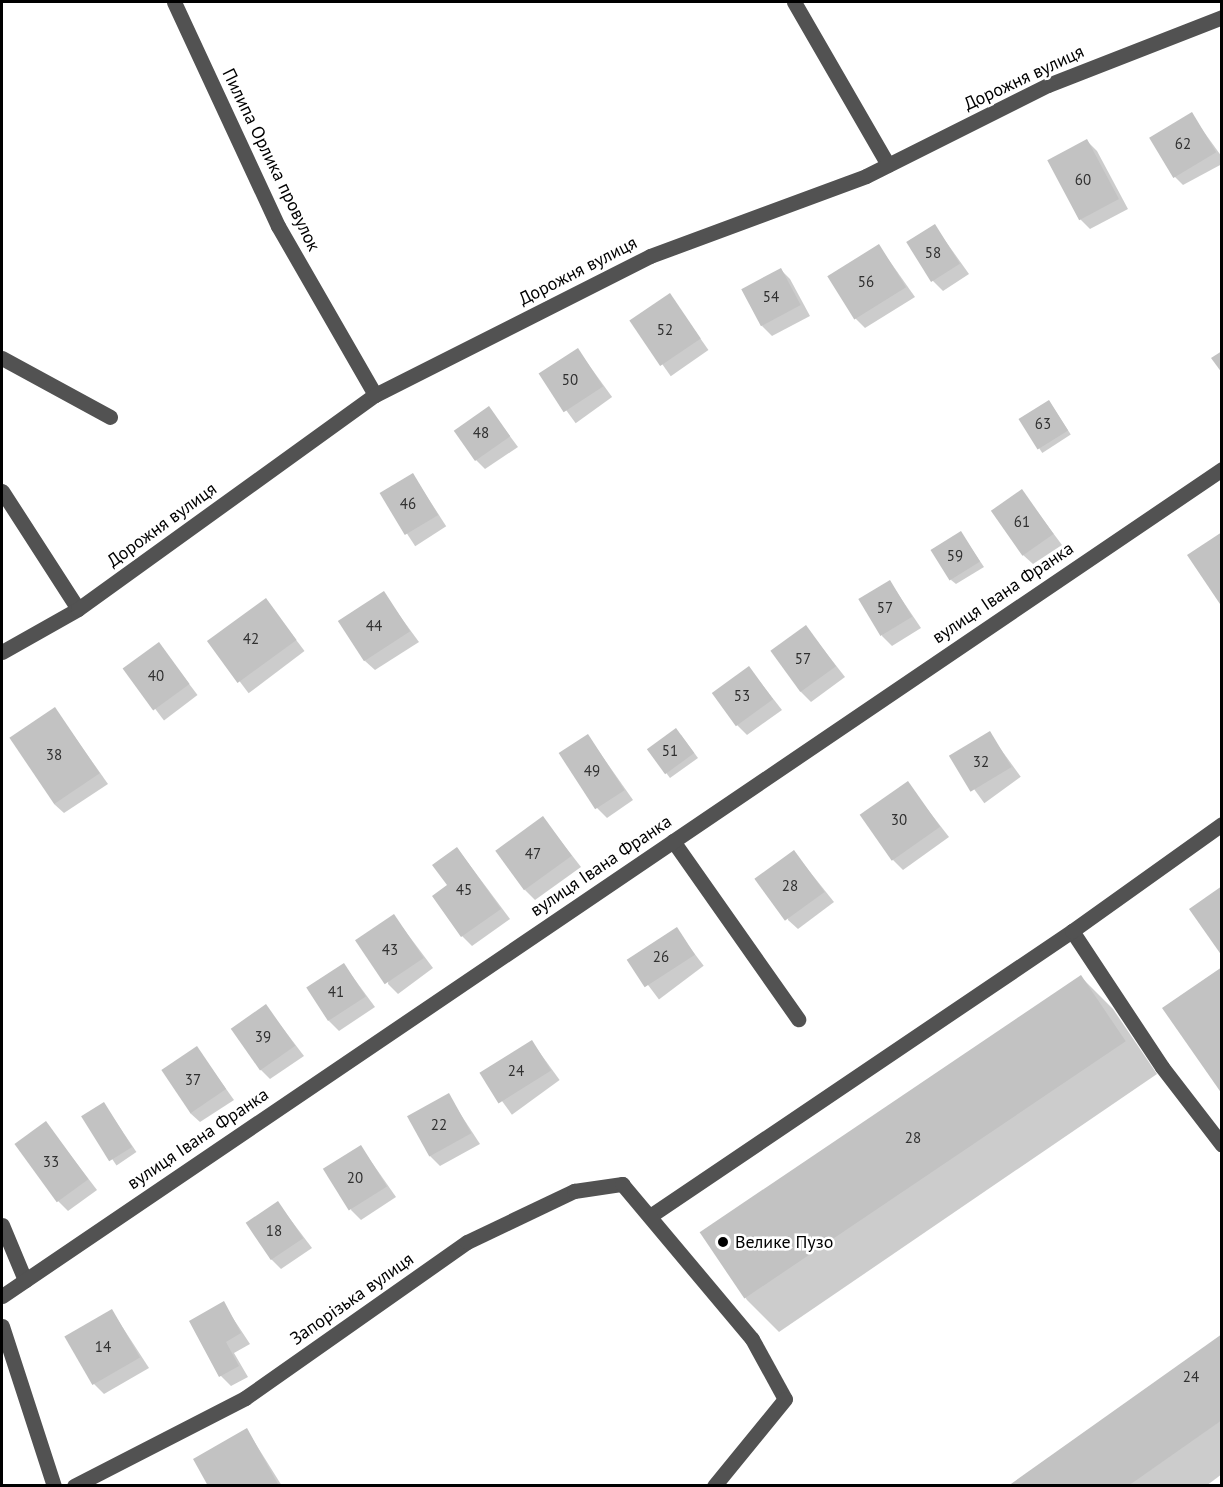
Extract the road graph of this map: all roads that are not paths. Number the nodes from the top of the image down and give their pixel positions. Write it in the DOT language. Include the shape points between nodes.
graph roads {
  1 [pos="174,2"];
  2 [pos="794,2"];
  3 [pos="1221,17"];
  4 [pos="888,165"];
  5 [pos="2,357"];
  6 [pos="375,395"];
  7 [pos="110,417"];
  8 [pos="1221,469"];
  9 [pos="2,490"];
  10 [pos="78,609"];
  11 [pos="2,652"];
  12 [pos="1221,824"];
  13 [pos="673,841"];
  14 [pos="1072,931"];
  15 [pos="798,1019"];
  16 [pos="1221,1145"];
  17 [pos="650,1216"];
  18 [pos="2,1225"];
  19 [pos="25,1280"];
  20 [pos="2,1296"];
  21 [pos="2,1326"];
  22 [pos="54,1485"];
  23 [pos="74,1485"];
  24 [pos="714,1485"];
  1 -- 6 [label="street, Пилипа Орлика провулок" via="278,226"];
  2 -- 4 [label="street"];
  3 -- 4 [label="street, Дорожня вулиця" via="1048,85"];
  4 -- 6 [label="street, Дорожня вулиця" via="650,256"];
  5 -- 7 [label="street"];
  6 -- 10 [label="street, Дорожня вулиця"];
  8 -- 13 [label="street, вулиця Івана Франка"];
  9 -- 10 [label="street"];
  10 -- 11 [label="street, Дорожня вулиця"];
  12 -- 14 [label="street"];
  13 -- 15 [label="street"];
  13 -- 19 [label="street, вулиця Івана Франка"];
  14 -- 16 [label="street" via="1162,1067"];
  14 -- 17 [label="street"];
  17 -- 23 [label="street, Запорізька вулиця" via="622,1184 574,1191 467,1242 245,1398"];
  17 -- 24 [label="street" via="752,1339 785,1399"];
  18 -- 19 [label="street"];
  19 -- 20 [label="street, вулиця Івана Франка"];
  21 -- 22 [label="street"];
}
